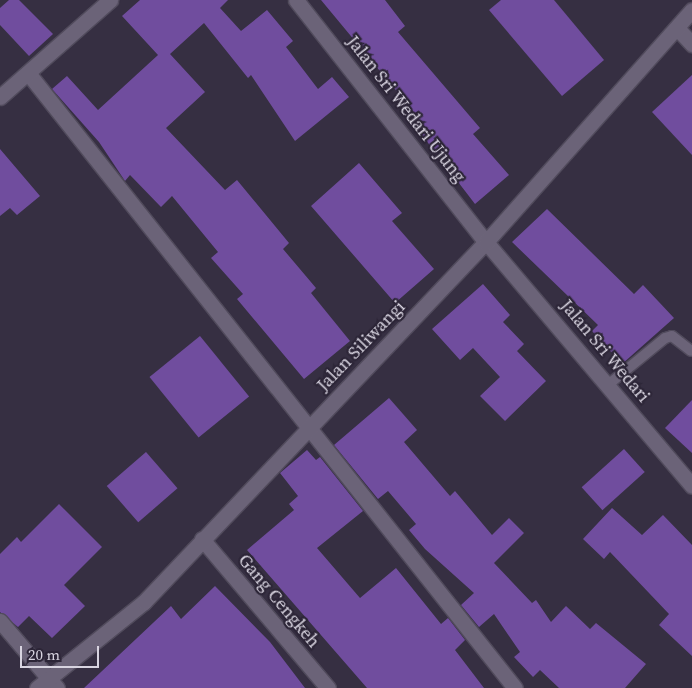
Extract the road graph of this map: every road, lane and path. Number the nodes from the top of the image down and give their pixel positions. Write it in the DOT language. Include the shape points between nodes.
graph roads {
  1 [pos="296,0"];
  2 [pos="107,1"];
  3 [pos="692,10"];
  4 [pos="678,29"];
  5 [pos="692,44"];
  6 [pos="28,73"];
  7 [pos="1,93"];
  8 [pos="486,242"];
  9 [pos="691,351"];
  10 [pos="609,384"];
  11 [pos="309,427"];
  12 [pos="692,486"];
  13 [pos="202,539"];
  14 [pos="0,621"];
  15 [pos="47,685"];
  16 [pos="328,688"];
  17 [pos="515,688"];
  1 -- 8 [label="street, Jalan Sri Wedari Ujung"];
  2 -- 6 [label="street"];
  3 -- 4 [label="street, Jalan Siliwangi"];
  4 -- 5 [label="street"];
  4 -- 8 [label="street, Jalan Siliwangi"];
  6 -- 7 [label="street"];
  6 -- 11 [label="street"];
  8 -- 10 [label="street, Jalan Sri Wedari"];
  8 -- 11 [label="street, Jalan Siliwangi"];
  9 -- 10 [label="lane" via="672,336 665,338"];
  10 -- 12 [label="street, Jalan Sri Wedari"];
  11 -- 13 [label="street, Jalan Siliwangi"];
  11 -- 17 [label="street"];
  13 -- 15 [label="street, Jalan Siliwangi" via="144,602"];
  13 -- 16 [label="street, Gang Cengkeh"];
  14 -- 15 [label="street"];
}
